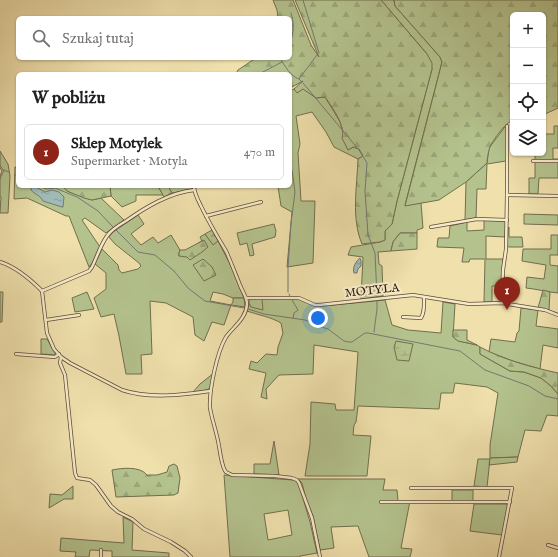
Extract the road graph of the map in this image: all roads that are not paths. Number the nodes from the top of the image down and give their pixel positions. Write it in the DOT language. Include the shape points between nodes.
graph roads {
  1 [pos="507,126"];
  2 [pos="533,161"];
  3 [pos="558,161"];
  4 [pos="194,190"];
  5 [pos="507,195"];
  6 [pos="558,196"];
  7 [pos="261,202"];
  8 [pos="206,216"];
  9 [pos="507,220"];
  10 [pos="431,228"];
  11 [pos="0,262"];
  12 [pos="42,291"];
  13 [pos="424,297"];
  14 [pos="246,298"];
  15 [pos="502,303"];
  16 [pos="558,314"];
  17 [pos="79,315"];
  18 [pos="403,317"];
  19 [pos="46,320"];
  20 [pos="16,354"];
  21 [pos="60,356"];
  22 [pos="210,391"];
  23 [pos="411,488"];
  24 [pos="381,502"];
  25 [pos="510,502"];
  26 [pos="548,545"];
  27 [pos="558,548"];
  28 [pos="101,550"];
  29 [pos="101,557"];
  30 [pos="191,557"];
  31 [pos="320,557"];
  32 [pos="499,557"];
  1 -- 5 [label="street"];
  2 -- 3 [label="street"];
  4 -- 8 [label="street"];
  4 -- 12 [label="street" via="160,200 141,210 107,236 88,271"];
  5 -- 6 [label="street"];
  5 -- 9 [label="street"];
  7 -- 8 [label="street"];
  8 -- 14 [label="street" via="231,262"];
  9 -- 10 [label="street" via="477,220"];
  9 -- 15 [label="street"];
  11 -- 12 [label="street" via="20,272"];
  12 -- 19 [label="street"];
  13 -- 14 [label="street, MOTYLA" via="413,295 319,305 299,298"];
  13 -- 15 [label="street, MOTYLA" via="469,304"];
  13 -- 18 [label="street" via="421,318"];
  14 -- 22 [label="street" via="244,316 223,345"];
  15 -- 16 [label="street, MOTYLA"];
  17 -- 19 [label="street"];
  19 -- 21 [label="street" via="50,342"];
  20 -- 21 [label="street"];
  21 -- 22 [label="street" via="130,393 181,395"];
  21 -- 30 [label="street" via="65,375 77,478 90,480 96,484 118,512 171,542"];
  22 -- 31 [label="street" via="210,410 224,470 232,475 275,476 297,480 312,518"];
  23 -- 25 [label="street" via="512,488"];
  24 -- 25 [label="street"];
  25 -- 32 [label="street"];
  26 -- 27 [label="street"];
  28 -- 29 [label="street"];
}
